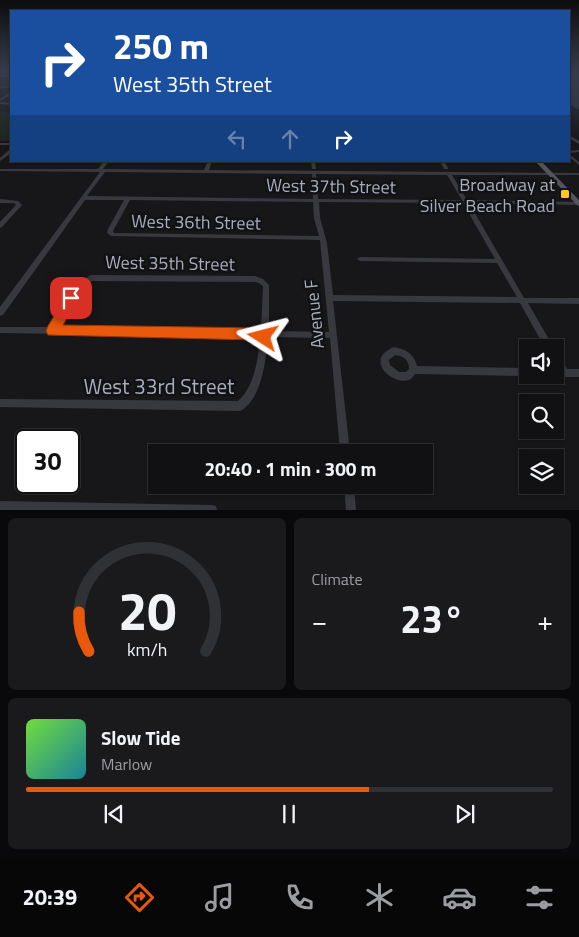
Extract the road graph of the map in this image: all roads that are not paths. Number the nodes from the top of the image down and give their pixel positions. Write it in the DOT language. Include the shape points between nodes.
graph roads {
  1 [pos="10,152"];
  2 [pos="570,154"];
  3 [pos="0,160"];
  4 [pos="106,162"];
  5 [pos="210,162"];
  6 [pos="314,162"];
  7 [pos="442,162"];
  8 [pos="539,162"];
  9 [pos="579,164"];
  10 [pos="0,170"];
  11 [pos="314,170"];
  12 [pos="101,171"];
  13 [pos="447,171"];
  14 [pos="206,172"];
  15 [pos="552,174"];
  16 [pos="579,174"];
  17 [pos="84,198"];
  18 [pos="128,198"];
  19 [pos="316,200"];
  20 [pos="0,202"];
  21 [pos="466,202"];
  22 [pos="578,202"];
  23 [pos="0,226"];
  24 [pos="322,238"];
  25 [pos="360,259"];
  26 [pos="500,261"];
  27 [pos="329,298"];
  28 [pos="522,300"];
  29 [pos="579,301"];
  30 [pos="0,313"];
  31 [pos="0,330"];
  32 [pos="53,331"];
  33 [pos="263,334"];
  34 [pos="333,335"];
  35 [pos="545,339"];
  36 [pos="414,370"];
  37 [pos="519,372"];
  38 [pos="565,373"];
  39 [pos="579,373"];
  40 [pos="0,403"];
  41 [pos="344,444"];
  42 [pos="350,494"];
  43 [pos="0,506"];
  44 [pos="212,510"];
  45 [pos="351,510"];
  1 -- 3 [label="street"];
  2 -- 9 [label="street"];
  4 -- 12 [label="street"];
  5 -- 14 [label="street"];
  6 -- 11 [label="street, Avenue F"];
  7 -- 13 [label="street"];
  8 -- 15 [label="main road"];
  10 -- 12 [label="street"];
  11 -- 13 [label="street"];
  11 -- 14 [label="street"];
  11 -- 19 [label="street, Avenue F"];
  12 -- 14 [label="street"];
  12 -- 17 [label="street"];
  13 -- 15 [label="street"];
  13 -- 21 [label="street"];
  15 -- 16 [label="street"];
  15 -- 22 [label="main road"];
  17 -- 18 [label="street, West 37th Street"];
  17 -- 30 [label="street"];
  18 -- 19 [label="street, West 37th Street"];
  18 -- 24 [label="street, West 36th Street" via="111,229 113,235"];
  19 -- 21 [label="street, West 37th Street"];
  19 -- 24 [label="street, Avenue F"];
  20 -- 23 [label="street" via="19,204"];
  21 -- 22 [label="street, West 37th Street"];
  21 -- 26 [label="street"];
  24 -- 27 [label="street, Avenue F"];
  25 -- 26 [label="street"];
  26 -- 28 [label="street"];
  27 -- 28 [label="street"];
  27 -- 34 [label="street, Avenue F"];
  28 -- 29 [label="street"];
  28 -- 35 [label="street"];
  31 -- 32 [label="street"];
  32 -- 33 [label="street"];
  32 -- 33 [label="street, West 35th Street" via="78,286 91,278 255,279 264,283 266,288"];
  33 -- 34 [label="street"];
  33 -- 40 [label="street, West 33rd Street" via="257,381 249,400 240,406"];
  34 -- 41 [label="street, Avenue F"];
  36 -- 37 [label="street"];
  38 -- 39 [label="street"];
  42 -- 45 [label="street"];
  43 -- 44 [label="street"];
}
